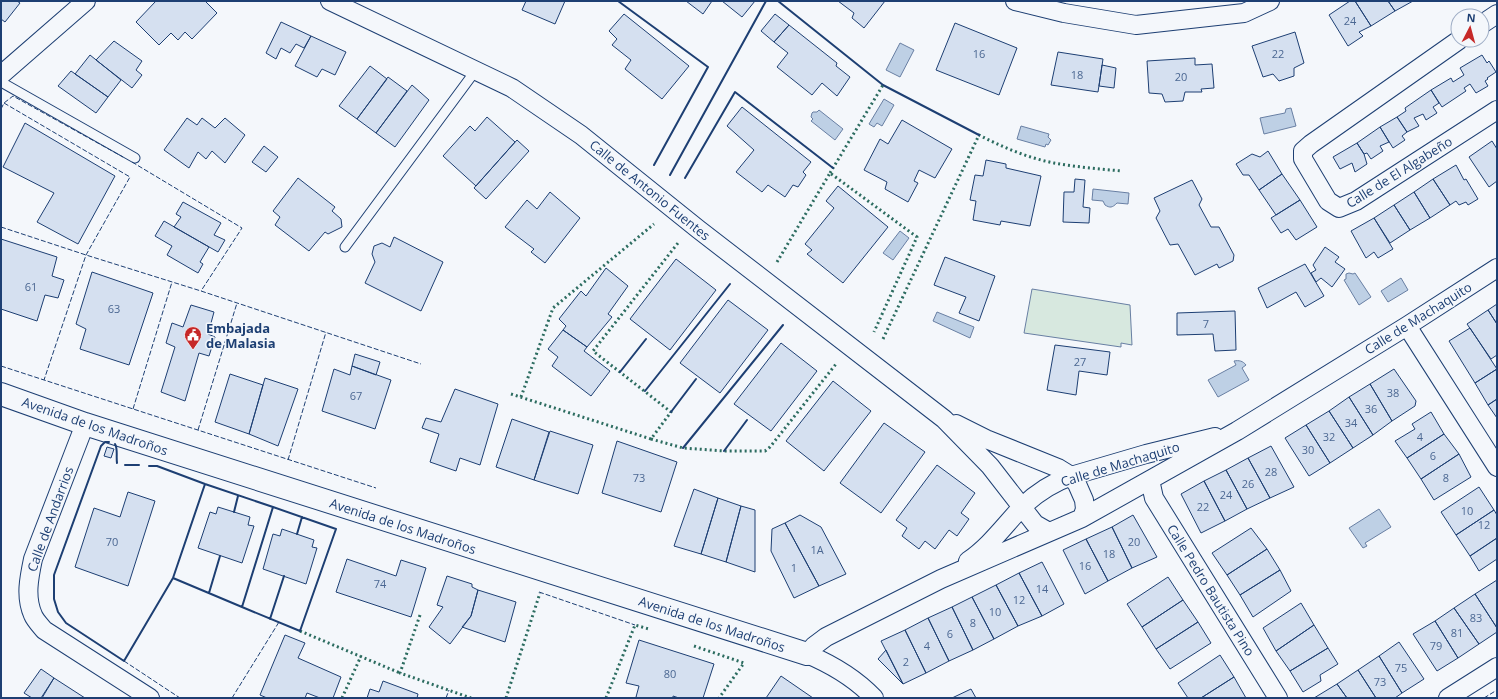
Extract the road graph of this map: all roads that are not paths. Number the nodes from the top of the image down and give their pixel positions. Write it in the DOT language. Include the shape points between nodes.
graph roads {
  1 [pos="86,1"];
  2 [pos="330,1"];
  3 [pos="1014,1"];
  4 [pos="1270,1"];
  5 [pos="1450,47"];
  6 [pos="476,70"];
  7 [pos="1,75"];
  8 [pos="1,82"];
  9 [pos="1497,110"];
  10 [pos="135,158"];
  11 [pos="345,247"];
  12 [pos="1497,268"];
  13 [pos="1407,326"];
  14 [pos="1,394"];
  15 [pos="944,419"];
  16 [pos="85,424"];
  17 [pos="1237,431"];
  18 [pos="1497,467"];
  19 [pos="1071,476"];
  20 [pos="1150,480"];
  21 [pos="1022,508"];
  22 [pos="1082,518"];
  23 [pos="1048,532"];
  24 [pos="941,579"];
  25 [pos="807,654"];
  26 [pos="1497,667"];
  27 [pos="150,698"];
  28 [pos="874,698"];
  29 [pos="1278,698"];
  30 [pos="1448,698"];
  1 -- 7 [label="street"];
  2 -- 6 [label="street, Calle de Antonio Fuentes"];
  3 -- 4 [label="street" via="1064,13 1136,25 1244,13"];
  5 -- 9 [label="street, Calle de El Algabeño" via="1303,151 1303,159 1328,201 1339,208 1356,201"];
  6 -- 11 [label="lane"];
  6 -- 15 [label="street, Calle de Antonio Fuentes" via="512,88 582,135 698,229"];
  8 -- 10 [label="lane"];
  12 -- 13 [label="street, Calle de Machaquito"];
  13 -- 17 [label="street, Calle de Machaquito"];
  13 -- 18 [label="street"];
  14 -- 16 [label="street, Avenida de los Madroños"];
  15 -- 19 [label="street, Calle de Antonio Fuentes"];
  15 -- 21 [label="street, Calle de Antonio Fuentes" via="990,466"];
  16 -- 25 [label="street, Avenida de los Madroños"];
  16 -- 27 [label="street, Calle de Andarrios" via="33,559 28,581 28,597 33,616 44,630"];
  17 -- 19 [label="street, Calle de Machaquito"];
  17 -- 20 [label="street, Calle de Machaquito"];
  19 -- 21 [label="street, Calle de Machaquito" via="1040,492"];
  19 -- 22 [label="street" via="1084,500"];
  20 -- 22 [label="street, Calle de Machaquito"];
  20 -- 29 [label="street, Calle Pedro Bautista Pino" via="1154,498"];
  21 -- 23 [label="street, Calle de Antonio Fuentes" via="1035,524"];
  21 -- 24 [label="street, Calle de Machaquito" via="975,556"];
  22 -- 23 [label="street, Calle de Machaquito"];
  23 -- 24 [label="street, Calle de Machaquito"];
  24 -- 25 [label="street, Calle de Machaquito" via="826,637"];
  25 -- 28 [label="street" via="838,668 856,680"];
  26 -- 30 [label="street"];
}
